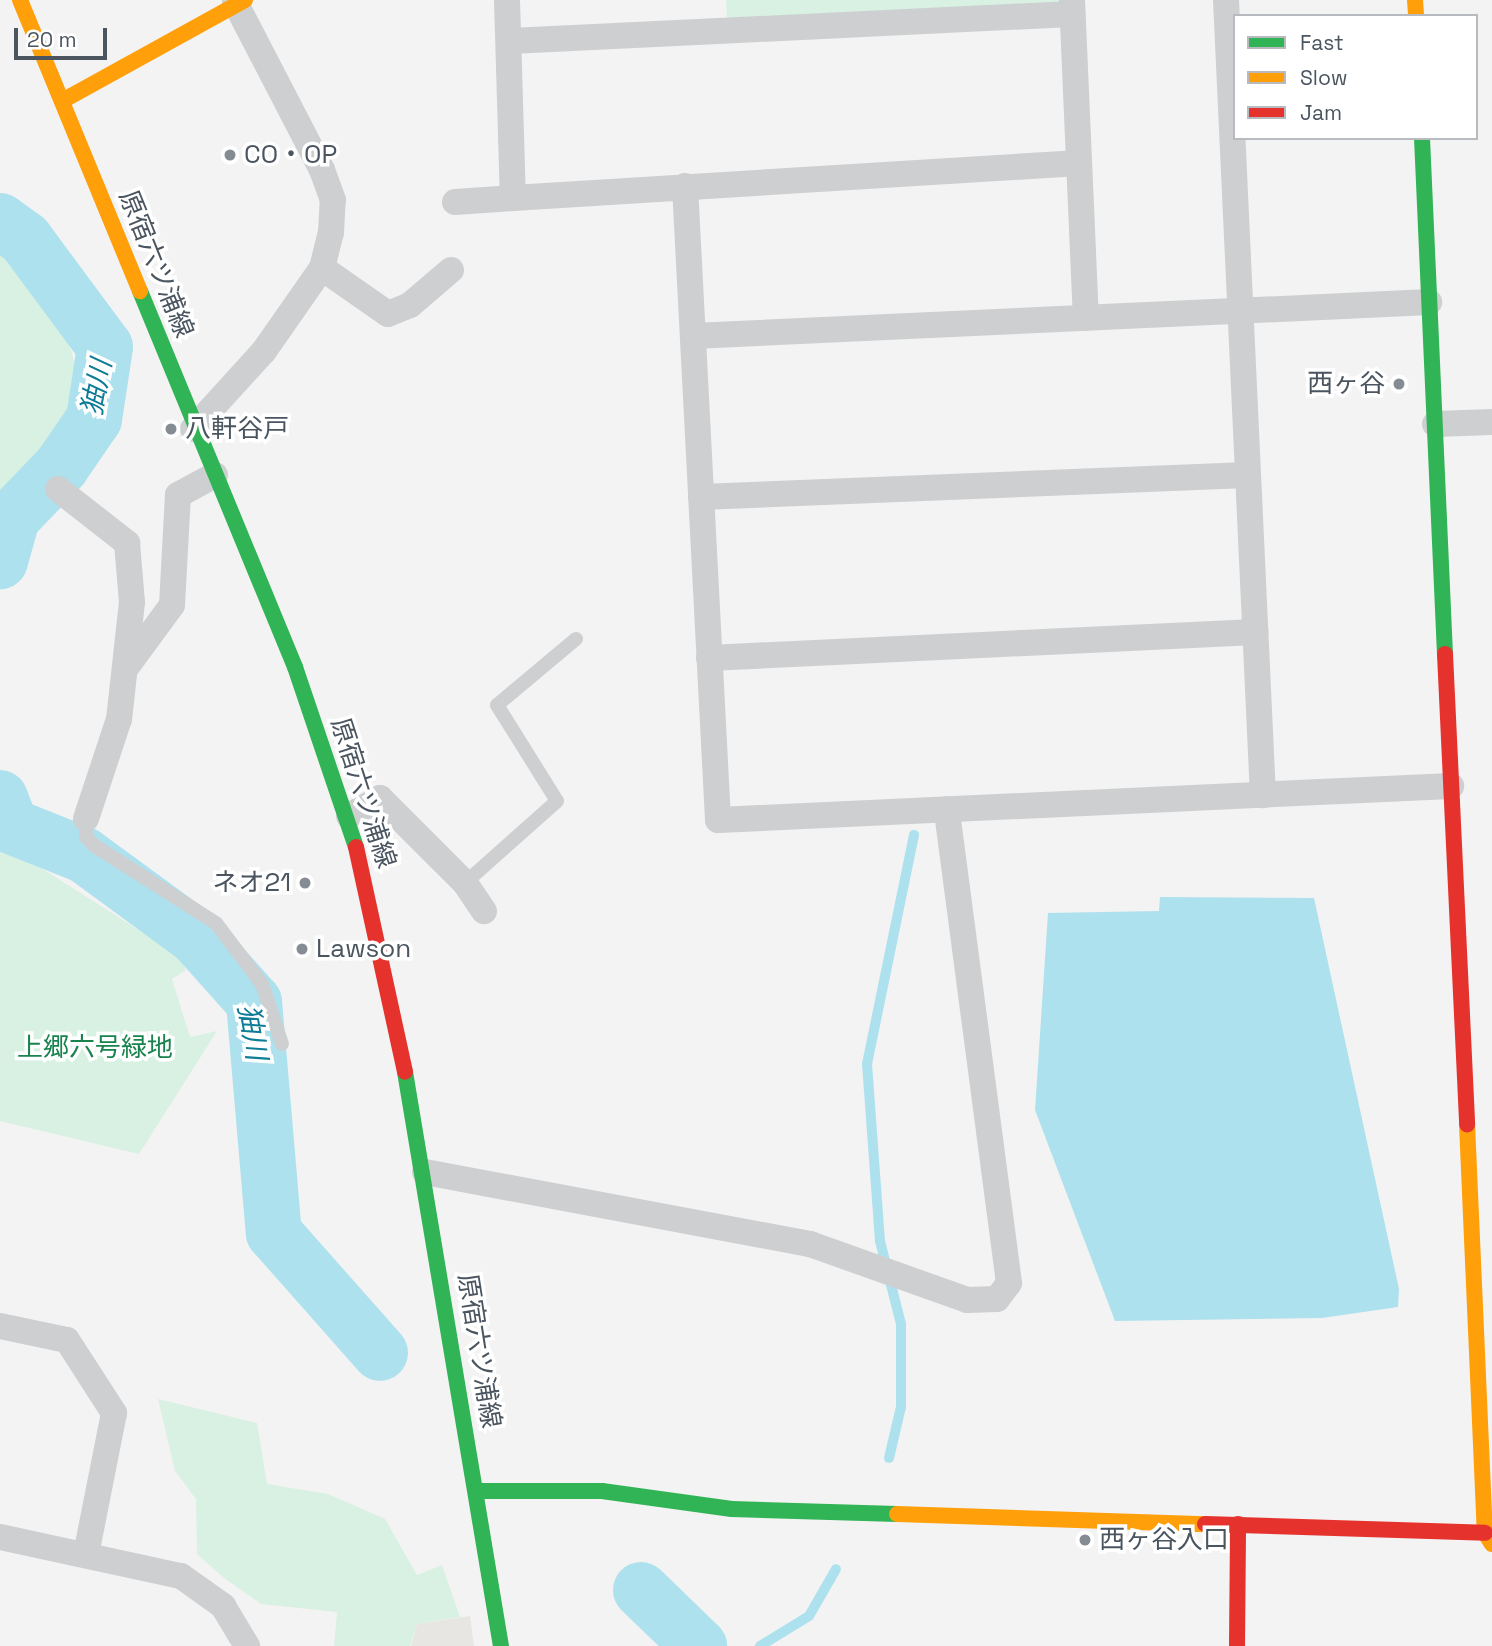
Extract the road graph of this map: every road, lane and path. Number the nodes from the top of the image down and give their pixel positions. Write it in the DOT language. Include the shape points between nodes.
graph roads {
  1 [pos="20,0"];
  2 [pos="507,0"];
  3 [pos="1226,0"];
  4 [pos="240,1"];
  5 [pos="1072,7"];
  6 [pos="510,41"];
  7 [pos="62,101"];
  8 [pos="1422,140"];
  9 [pos="1079,163"];
  10 [pos="685,186"];
  11 [pos="513,198"];
  12 [pos="455,202"];
  13 [pos="322,268"];
  14 [pos="451,270"];
  15 [pos="1429,302"];
  16 [pos="1241,311"];
  17 [pos="1086,318"];
  18 [pos="693,336"];
  19 [pos="1492,422"];
  20 [pos="1435,424"];
  21 [pos="193,429"];
  22 [pos="215,475"];
  23 [pos="1248,475"];
  24 [pos="58,489"];
  25 [pos="701,497"];
  26 [pos="1255,632"];
  27 [pos="576,639"];
  28 [pos="709,658"];
  29 [pos="128,665"];
  30 [pos="1451,786"];
  31 [pos="1263,795"];
  32 [pos="947,809"];
  33 [pos="349,816"];
  34 [pos="86,819"];
  35 [pos="465,883"];
  36 [pos="484,911"];
  37 [pos="282,1044"];
  38 [pos="425,1172"];
  39 [pos="1483,1291"];
  40 [pos="0,1326"];
  41 [pos="477,1491"];
  42 [pos="1238,1524"];
  43 [pos="1490,1536"];
  44 [pos="0,1537"];
  45 [pos="86,1554"];
  46 [pos="247,1646"];
  47 [pos="502,1646"];
  48 [pos="1237,1646"];
  1 -- 7 [label="street, 原宿六ツ浦線"];
  2 -- 6 [label="street"];
  3 -- 16 [label="street"];
  4 -- 7 [label="street"];
  4 -- 13 [label="street" via="333,200"];
  5 -- 6 [label="street"];
  5 -- 9 [label="street"];
  6 -- 11 [label="street"];
  7 -- 21 [label="street, 原宿六ツ浦線"];
  8 -- 15 [label="street"];
  9 -- 10 [label="street"];
  9 -- 17 [label="street"];
  10 -- 11 [label="street"];
  10 -- 18 [label="street"];
  11 -- 12 [label="street"];
  13 -- 14 [label="street" via="388,314 410,305"];
  13 -- 21 [label="street" via="264,351"];
  15 -- 16 [label="street"];
  15 -- 20 [label="street"];
  16 -- 17 [label="street"];
  16 -- 23 [label="street"];
  17 -- 18 [label="street"];
  18 -- 25 [label="street"];
  19 -- 20 [label="street"];
  20 -- 30 [label="street"];
  21 -- 22 [label="street, 原宿六ツ浦線"];
  22 -- 29 [label="street" via="178,495 172,606"];
  22 -- 33 [label="street, 原宿六ツ浦線"];
  23 -- 25 [label="street"];
  23 -- 26 [label="street"];
  24 -- 29 [label="street" via="127,543 132,601"];
  25 -- 28 [label="street"];
  26 -- 28 [label="street"];
  26 -- 31 [label="street"];
  27 -- 35 [label="lane" via="496,705 557,801"];
  28 -- 32 [label="street" via="718,820"];
  29 -- 34 [label="street" via="119,719"];
  30 -- 31 [label="street"];
  30 -- 39 [label="street"];
  31 -- 32 [label="street"];
  32 -- 38 [label="street" via="1009,1283 997,1298 967,1300 810,1244"];
  33 -- 35 [label="street" via="380,797"];
  33 -- 38 [label="street, 原宿六ツ浦線"];
  34 -- 37 [label="lane" via="86,837 95,846 216,923 262,984"];
  35 -- 36 [label="street"];
  38 -- 41 [label="street, 原宿六ツ浦線"];
  39 -- 43 [label="street"];
  40 -- 45 [label="street" via="67,1340 114,1413"];
  41 -- 42 [label="street" via="602,1492 732,1509"];
  41 -- 47 [label="street, 原宿六ツ浦線"];
  42 -- 43 [label="street"];
  42 -- 48 [label="street"];
  44 -- 45 [label="street"];
  45 -- 46 [label="street" via="181,1576 223,1606"];
}
